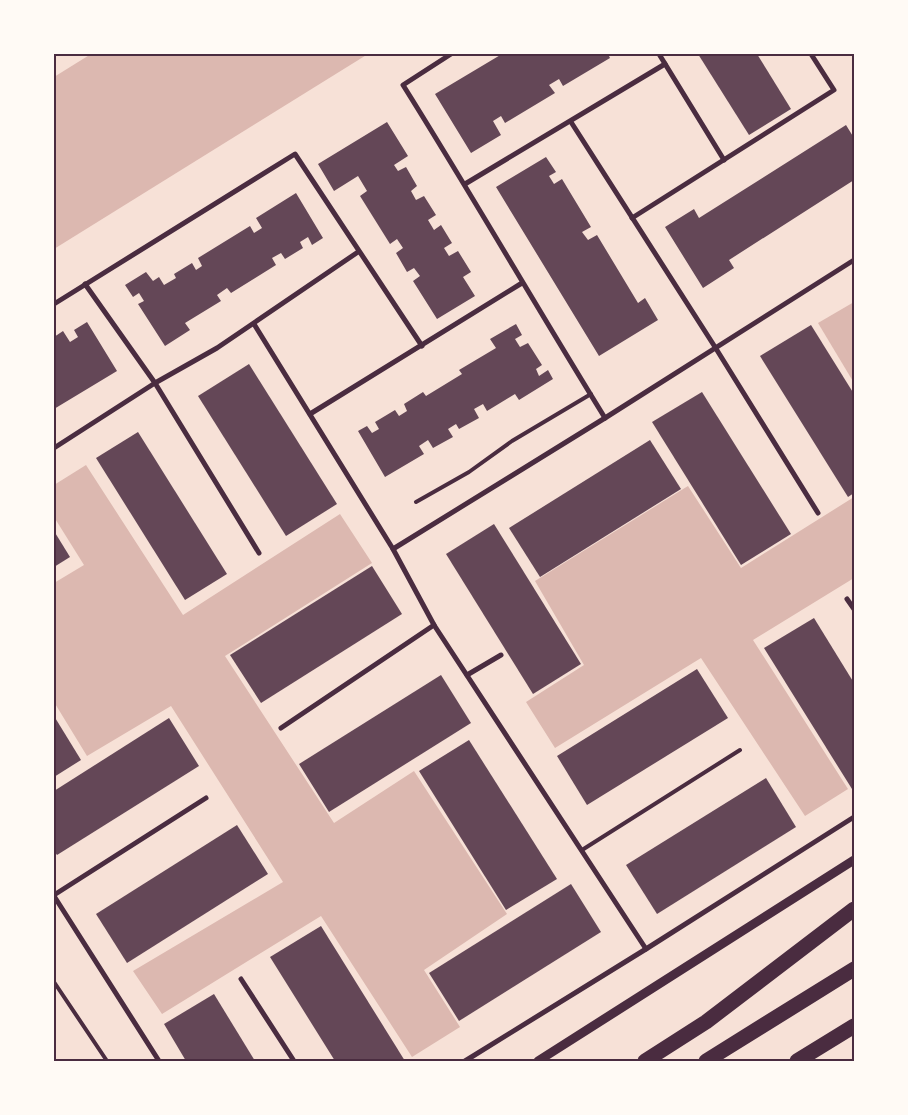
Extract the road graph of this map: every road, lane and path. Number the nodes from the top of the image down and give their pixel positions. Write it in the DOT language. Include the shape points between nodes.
graph roads {
  1 [pos="451,54"];
  2 [pos="659,54"];
  3 [pos="811,54"];
  4 [pos="665,64"];
  5 [pos="571,122"];
  6 [pos="724,160"];
  7 [pos="465,184"];
  8 [pos="632,218"];
  9 [pos="358,252"];
  10 [pos="854,260"];
  11 [pos="522,283"];
  12 [pos="85,284"];
  13 [pos="54,304"];
  14 [pos="254,324"];
  15 [pos="422,346"];
  16 [pos="715,347"];
  17 [pos="154,383"];
  18 [pos="591,394"];
  19 [pos="310,414"];
  20 [pos="605,418"];
  21 [pos="54,448"];
  22 [pos="416,502"];
  23 [pos="818,513"];
  24 [pos="393,549"];
  25 [pos="259,553"];
  26 [pos="848,599"];
  27 [pos="854,610"];
  28 [pos="434,625"];
  29 [pos="501,655"];
  30 [pos="467,675"];
  31 [pos="281,728"];
  32 [pos="740,750"];
  33 [pos="206,798"];
  34 [pos="854,817"];
  35 [pos="582,850"];
  36 [pos="854,860"];
  37 [pos="54,895"];
  38 [pos="854,909"];
  39 [pos="646,949"];
  40 [pos="854,969"];
  41 [pos="241,979"];
  42 [pos="54,982"];
  43 [pos="854,1026"];
  44 [pos="107,1061"];
  45 [pos="159,1061"];
  46 [pos="294,1061"];
  47 [pos="465,1061"];
  48 [pos="538,1061"];
  49 [pos="645,1061"];
  50 [pos="706,1061"];
  51 [pos="797,1061"];
  1 -- 7 [label="street" via="403,85"];
  2 -- 4 [label="street"];
  3 -- 6 [label="street" via="834,90"];
  4 -- 5 [label="street"];
  4 -- 6 [label="street"];
  5 -- 7 [label="street"];
  5 -- 8 [label="street"];
  6 -- 8 [label="street"];
  7 -- 11 [label="street"];
  8 -- 16 [label="street"];
  9 -- 12 [label="street" via="295,154"];
  9 -- 14 [label="street"];
  9 -- 15 [label="street"];
  10 -- 16 [label="street"];
  11 -- 15 [label="street"];
  11 -- 18 [label="street"];
  12 -- 13 [label="street"];
  12 -- 17 [label="street"];
  14 -- 17 [label="street"];
  14 -- 19 [label="street"];
  15 -- 19 [label="street"];
  16 -- 20 [label="street"];
  16 -- 23 [label="street"];
  17 -- 21 [label="street"];
  17 -- 25 [label="street"];
  18 -- 20 [label="street"];
  18 -- 22 [label="lane"];
  19 -- 24 [label="street"];
  20 -- 24 [label="street"];
  24 -- 28 [label="street"];
  26 -- 27 [label="street"];
  28 -- 30 [label="street"];
  28 -- 31 [label="street"];
  29 -- 30 [label="street"];
  30 -- 35 [label="street"];
  32 -- 35 [label="lane"];
  33 -- 37 [label="street"];
  34 -- 39 [label="street"];
  35 -- 39 [label="street"];
  36 -- 48 [label="street"];
  37 -- 45 [label="street"];
  38 -- 49 [label="highway" via="706,1022"];
  39 -- 47 [label="street"];
  40 -- 50 [label="highway"];
  41 -- 46 [label="street"];
  42 -- 44 [label="lane"];
  43 -- 51 [label="highway"];
}
